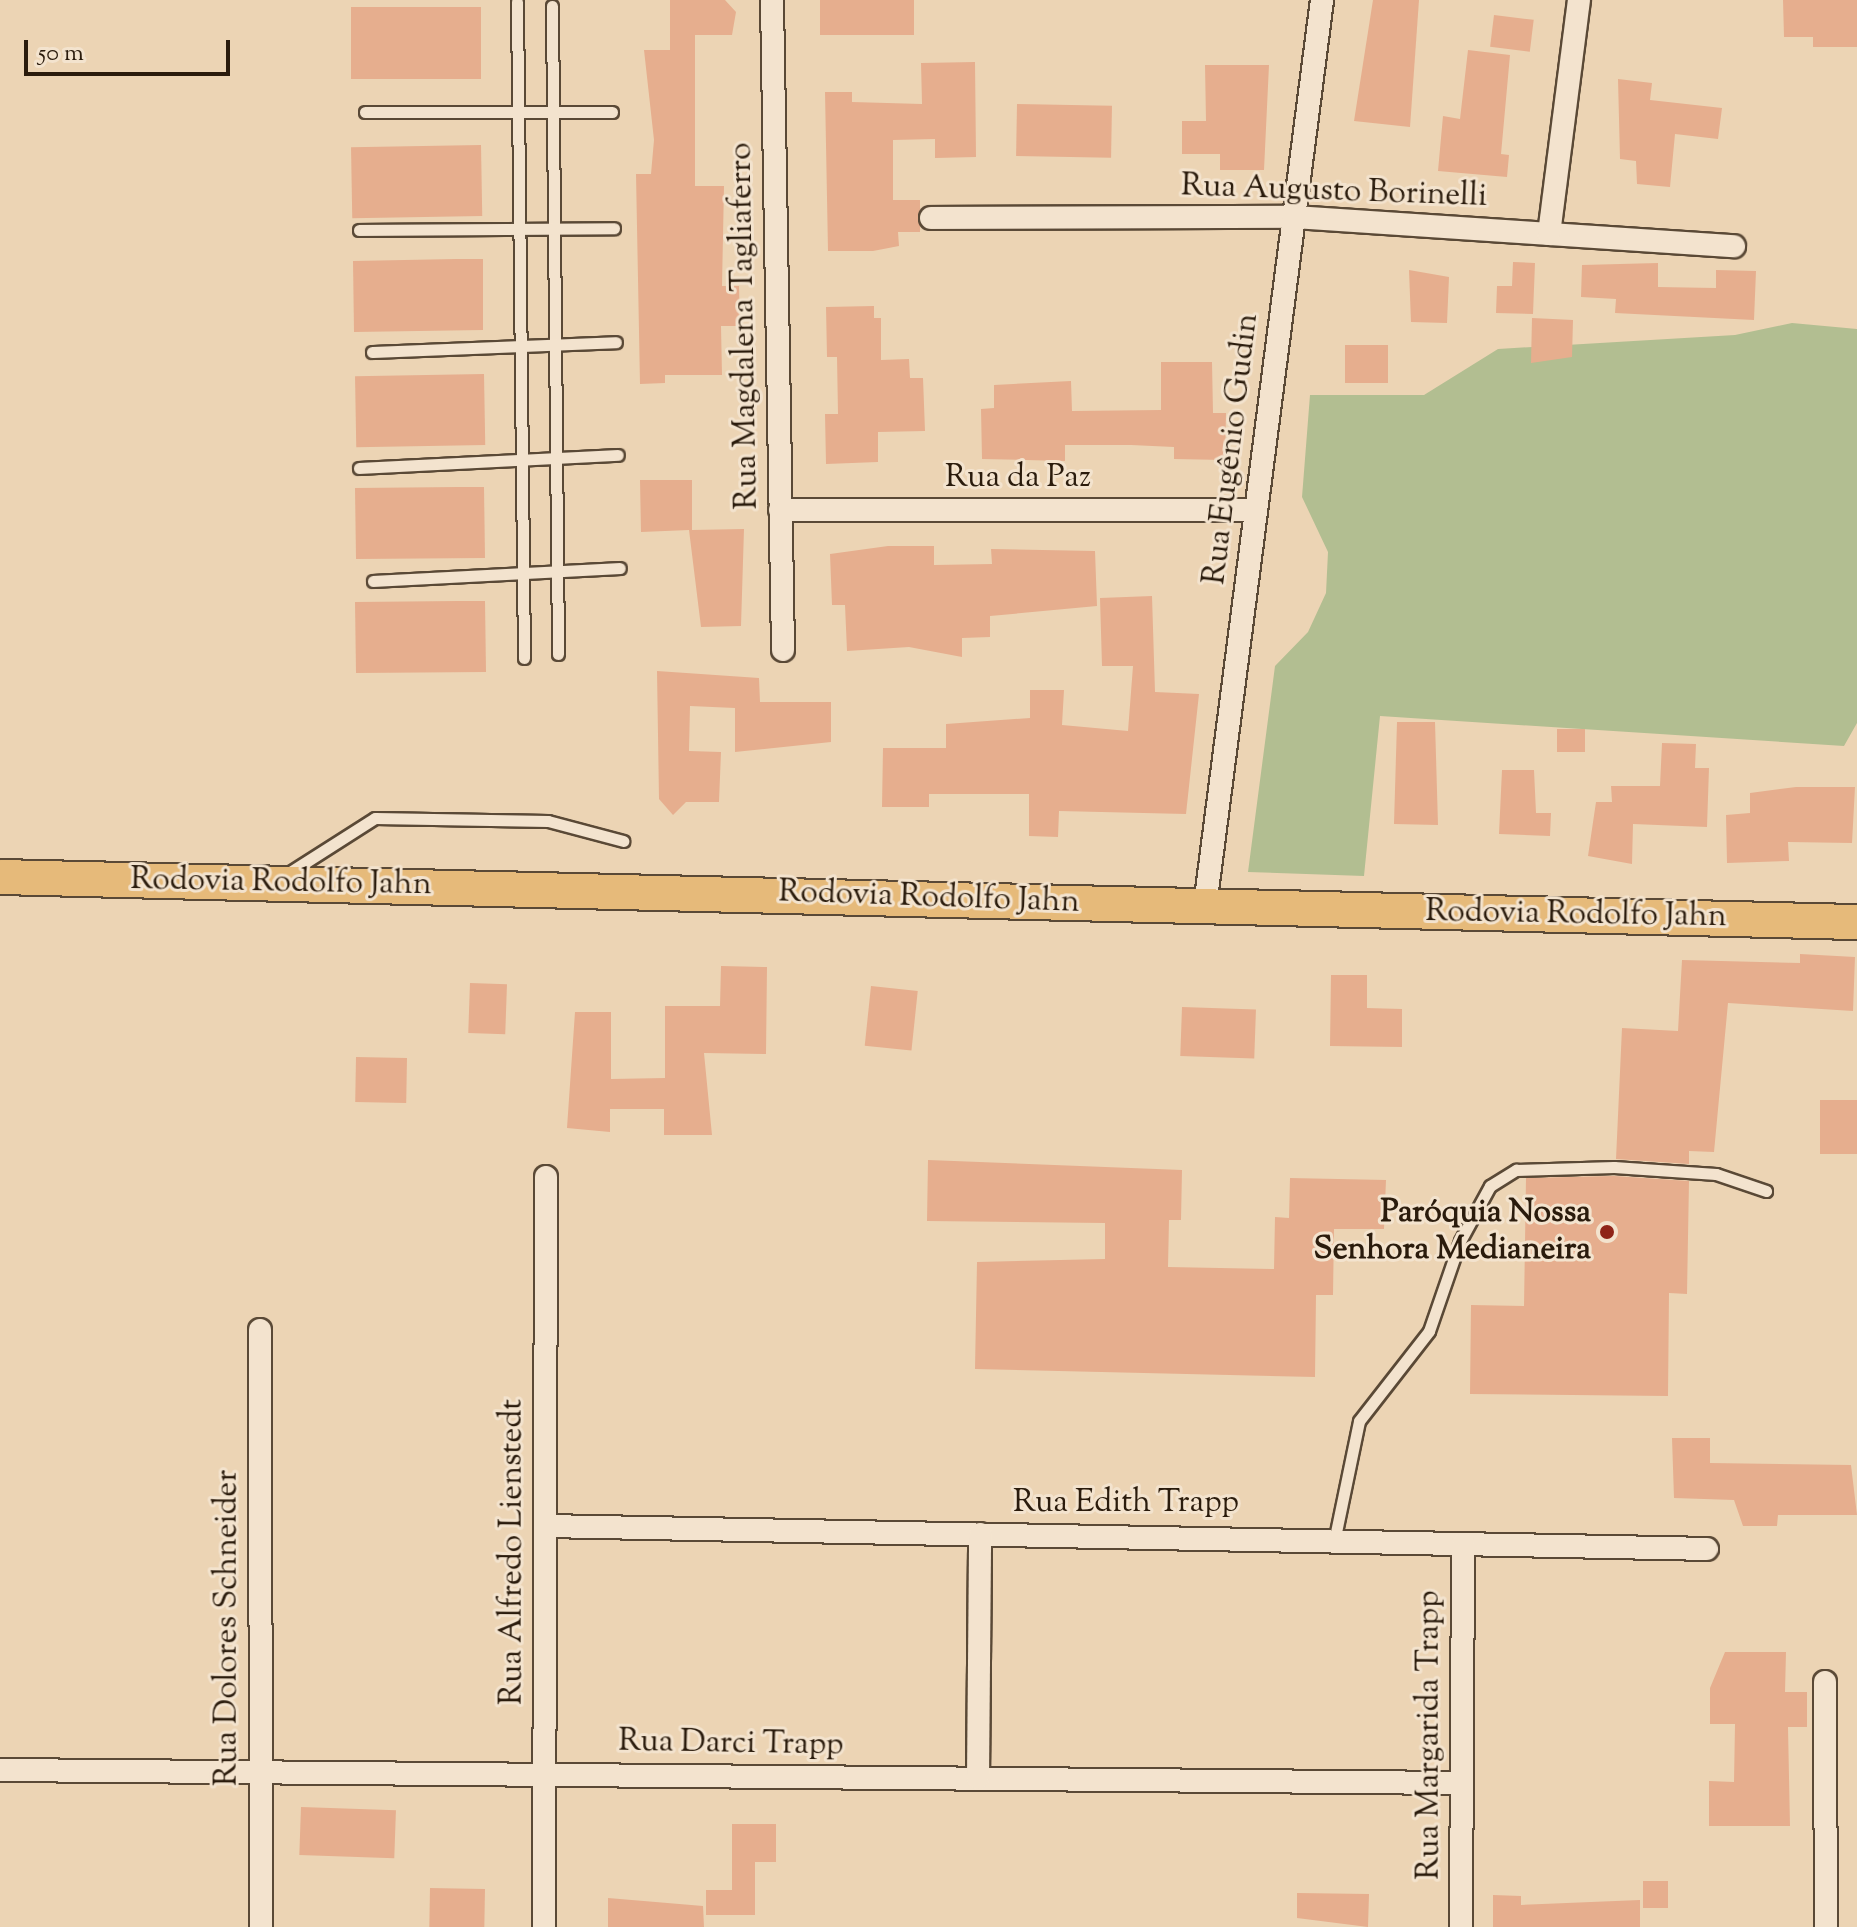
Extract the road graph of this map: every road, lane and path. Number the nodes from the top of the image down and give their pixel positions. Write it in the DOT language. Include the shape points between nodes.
graph roads {
  1 [pos="772,0"];
  2 [pos="1322,0"];
  3 [pos="1579,0"];
  4 [pos="517,2"];
  5 [pos="552,6"];
  6 [pos="519,111"];
  7 [pos="365,112"];
  8 [pos="553,112"];
  9 [pos="612,112"];
  10 [pos="1294,217"];
  11 [pos="931,218"];
  12 [pos="554,227"];
  13 [pos="614,228"];
  14 [pos="520,229"];
  15 [pos="359,230"];
  16 [pos="1549,234"];
  17 [pos="1734,246"];
  18 [pos="555,341"];
  19 [pos="616,342"];
  20 [pos="521,343"];
  21 [pos="372,352"];
  22 [pos="618,455"];
  23 [pos="556,458"];
  24 [pos="522,460"];
  25 [pos="359,468"];
  26 [pos="780,510"];
  27 [pos="1256,510"];
  28 [pos="620,568"];
  29 [pos="558,572"];
  30 [pos="524,574"];
  31 [pos="373,581"];
  32 [pos="783,650"];
  33 [pos="558,654"];
  34 [pos="524,658"];
  35 [pos="623,841"];
  36 [pos="0,877"];
  37 [pos="273,883"];
  38 [pos="1205,906"];
  39 [pos="1857,922"];
  40 [pos="546,1177"];
  41 [pos="1766,1191"];
  42 [pos="260,1330"];
  43 [pos="545,1526"];
  44 [pos="980,1534"];
  45 [pos="1335,1537"];
  46 [pos="1463,1544"];
  47 [pos="1707,1549"];
  48 [pos="1825,1682"];
  49 [pos="0,1770"];
  50 [pos="261,1772"];
  51 [pos="544,1775"];
  52 [pos="978,1778"];
  53 [pos="1462,1783"];
  54 [pos="261,1927"];
  55 [pos="544,1927"];
  56 [pos="1461,1927"];
  57 [pos="1826,1927"];
  1 -- 26 [label="street, Rua Magdalena Tagliaferro"];
  2 -- 10 [label="street, Rua Eugênio Gudin"];
  3 -- 16 [label="street"];
  4 -- 6 [label="lane"];
  5 -- 8 [label="lane"];
  6 -- 7 [label="lane"];
  6 -- 8 [label="lane"];
  6 -- 14 [label="lane"];
  8 -- 9 [label="lane"];
  8 -- 12 [label="lane"];
  10 -- 11 [label="street, Rua Augusto Borinelli"];
  10 -- 16 [label="street, Rua Augusto Borinelli"];
  10 -- 27 [label="street, Rua Eugênio Gudin"];
  12 -- 13 [label="lane"];
  12 -- 14 [label="lane"];
  12 -- 18 [label="lane"];
  14 -- 15 [label="lane"];
  14 -- 20 [label="lane"];
  16 -- 17 [label="street, Rua Augusto Borinelli"];
  18 -- 19 [label="lane"];
  18 -- 20 [label="lane"];
  18 -- 23 [label="lane"];
  20 -- 21 [label="lane"];
  20 -- 24 [label="lane"];
  22 -- 23 [label="lane"];
  23 -- 24 [label="lane"];
  23 -- 29 [label="lane"];
  24 -- 25 [label="lane"];
  24 -- 30 [label="lane"];
  26 -- 27 [label="street, Rua da Paz"];
  26 -- 32 [label="street, Rua Magdalena Tagliaferro"];
  27 -- 38 [label="street, Rua Eugênio Gudin"];
  28 -- 29 [label="lane"];
  29 -- 30 [label="lane"];
  29 -- 33 [label="lane"];
  30 -- 31 [label="lane"];
  30 -- 34 [label="lane"];
  35 -- 37 [label="lane" via="548,821 375,818"];
  36 -- 37 [label="main road, Rodovia Rodolfo Jahn"];
  37 -- 38 [label="main road, Rodovia Rodolfo Jahn"];
  38 -- 39 [label="main road, Rodovia Rodolfo Jahn"];
  40 -- 43 [label="street, Rua Alfredo Lienstedt"];
  41 -- 45 [label="lane" via="1716,1174 1614,1167 1516,1170 1490,1186 1460,1241 1429,1331 1359,1421"];
  42 -- 50 [label="street, Rua Dolores Schneider"];
  43 -- 44 [label="street, Rua Edith Trapp"];
  43 -- 51 [label="street, Rua Alfredo Lienstedt"];
  44 -- 45 [label="street, Rua Edith Trapp"];
  44 -- 52 [label="street"];
  45 -- 46 [label="street, Rua Edith Trapp"];
  46 -- 47 [label="street, Rua Edith Trapp"];
  46 -- 53 [label="street, Rua Margarida Trapp"];
  48 -- 57 [label="street"];
  49 -- 50 [label="street, Rua Darci Trapp"];
  50 -- 51 [label="street, Rua Darci Trapp"];
  50 -- 54 [label="street, Rua Dolores Schneider"];
  51 -- 52 [label="street, Rua Darci Trapp"];
  51 -- 55 [label="street, Rua Alfredo Lienstedt"];
  52 -- 53 [label="street, Rua Darci Trapp"];
  53 -- 56 [label="street, Rua Margarida Trapp"];
}
